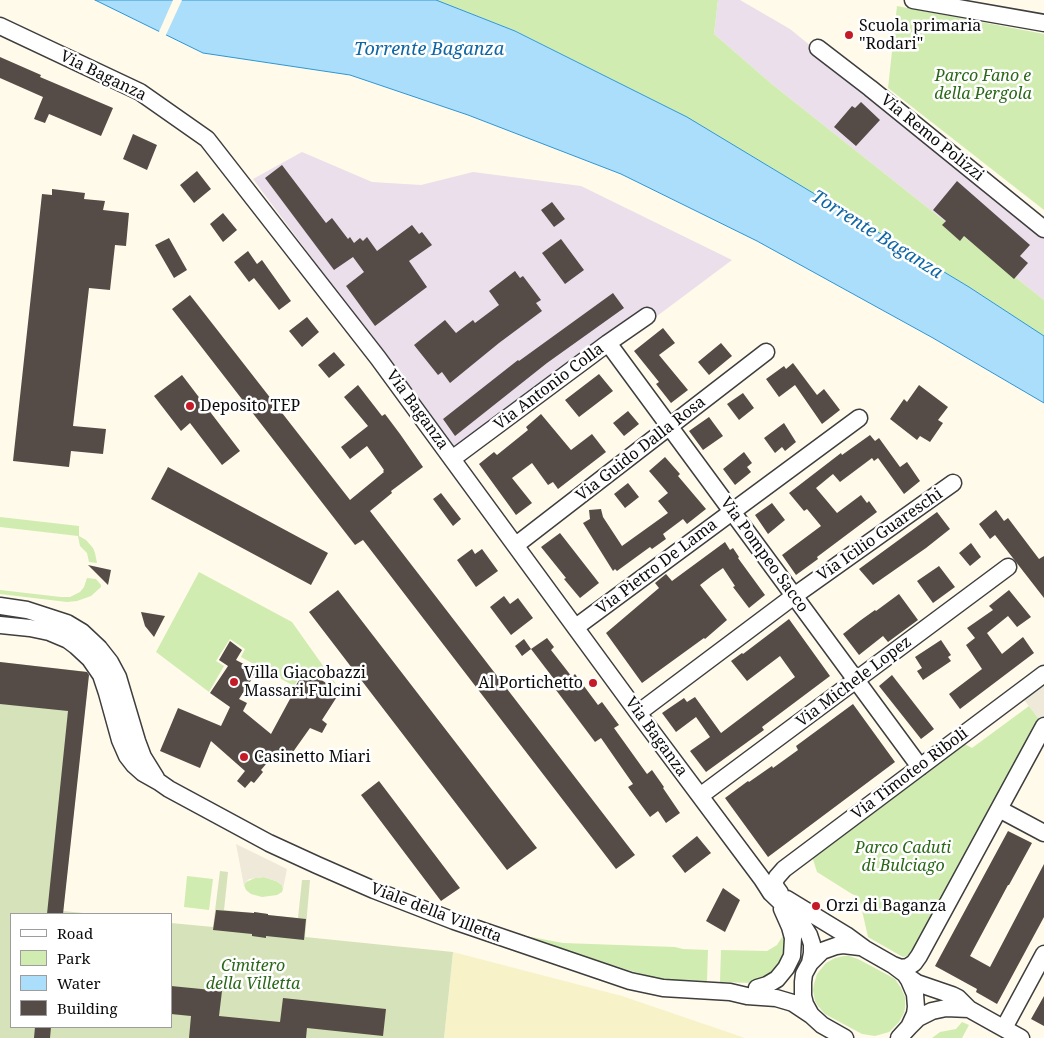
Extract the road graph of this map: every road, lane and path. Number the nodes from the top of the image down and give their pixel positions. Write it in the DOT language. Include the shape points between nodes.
graph roads {
  1 [pos="913,0"];
  2 [pos="984,6"];
  3 [pos="1044,23"];
  4 [pos="0,26"];
  5 [pos="818,48"];
  6 [pos="1044,229"];
  7 [pos="647,316"];
  8 [pos="608,343"];
  9 [pos="766,352"];
  10 [pos="859,418"];
  11 [pos="670,427"];
  12 [pos="452,459"];
  13 [pos="954,483"];
  14 [pos="732,511"];
  15 [pos="516,545"];
  16 [pos="1008,567"];
  17 [pos="794,596"];
  18 [pos="0,606"];
  19 [pos="0,625"];
  20 [pos="576,627"];
  21 [pos="1044,674"];
  22 [pos="857,681"];
  23 [pos="638,713"];
  24 [pos="1044,726"];
  25 [pos="920,767"];
  26 [pos="159,782"];
  27 [pos="700,796"];
  28 [pos="1000,809"];
  29 [pos="1044,833"];
  30 [pos="778,875"];
  31 [pos="760,876"];
  32 [pos="778,896"];
  33 [pos="865,949"];
  34 [pos="1044,954"];
  35 [pos="809,965"];
  36 [pos="899,970"];
  37 [pos="757,988"];
  38 [pos="730,992"];
  39 [pos="969,1009"];
  40 [pos="812,1016"];
  41 [pos="1004,1028"];
  42 [pos="904,1032"];
  43 [pos="824,1038"];
  44 [pos="845,1038"];
  45 [pos="1021,1038"];
  1 -- 2 [label="street"];
  2 -- 3 [label="street"];
  4 -- 12 [label="street, Via Baganza" via="140,92 207,139 376,354"];
  5 -- 6 [label="street, Via Remo Polizzi"];
  7 -- 8 [label="street, Via Antonio Colla"];
  8 -- 11 [label="street, Via Pompeo Sacco"];
  8 -- 12 [label="street, Via Antonio Colla"];
  9 -- 11 [label="street, Via Guido Dalla Rosa"];
  10 -- 14 [label="street, Via Pietro De Lama"];
  11 -- 14 [label="street, Via Pompeo Sacco"];
  11 -- 15 [label="street, Via Guido Dalla Rosa"];
  12 -- 15 [label="street, Via Baganza"];
  13 -- 17 [label="street, Via Icilio Guareschi"];
  14 -- 17 [label="street, Via Pompeo Sacco"];
  14 -- 20 [label="street, Via Pietro De Lama"];
  15 -- 20 [label="street, Via Baganza"];
  16 -- 22 [label="street, Via Michele Lopez"];
  17 -- 22 [label="street, Via Pompeo Sacco"];
  17 -- 23 [label="street, Via Icilio Guareschi"];
  18 -- 26 [label="street, Viale della Villetta" via="27,610 72,626 100,648 115,669 137,742"];
  19 -- 26 [label="street, Viale della Villetta" via="49,632 68,640 83,652 101,675 127,756 138,770"];
  20 -- 23 [label="street, Via Baganza"];
  21 -- 25 [label="street, Via Timoteo Riboli"];
  22 -- 25 [label="street, Via Pompeo Sacco"];
  22 -- 27 [label="street, Via Michele Lopez"];
  23 -- 27 [label="street, Via Baganza"];
  24 -- 28 [label="street"];
  25 -- 30 [label="street, Via Timoteo Riboli"];
  26 -- 38 [label="street, Viale della Villetta" via="297,856 454,921 640,984"];
  27 -- 31 [label="street, Via Baganza"];
  28 -- 29 [label="street"];
  28 -- 36 [label="street" via="920,956"];
  30 -- 31 [label="street" via="768,880"];
  30 -- 32 [label="street" via="775,884"];
  31 -- 32 [label="street, Via Baganza"];
  32 -- 33 [label="street, Via Baganza"];
  32 -- 35 [label="street, Via Baganza" via="809,935 812,948"];
  32 -- 37 [label="street" via="790,927 793,950 782,974"];
  33 -- 35 [label="street, Via Baganza" via="851,945 836,946 822,951"];
  33 -- 36 [label="street, Via Baganza"];
  34 -- 41 [label="street"];
  35 -- 37 [label="street, Viale della Villetta" via="785,982"];
  35 -- 40 [label="street, Via Baganza" via="802,989"];
  36 -- 39 [label="street, Via Baganza" via="917,983 958,998"];
  36 -- 42 [label="street" via="913,987 916,1000 915,1014"];
  37 -- 38 [label="street, Viale della Villetta"];
  38 -- 40 [label="street, Viale della Villetta" via="780,999"];
  39 -- 41 [label="street, Via Baganza"];
  39 -- 42 [label="street" via="932,1011 918,1018"];
  40 -- 43 [label="street, Via Baganza"];
  40 -- 44 [label="street"];
  41 -- 45 [label="street, Via Baganza"];
}
